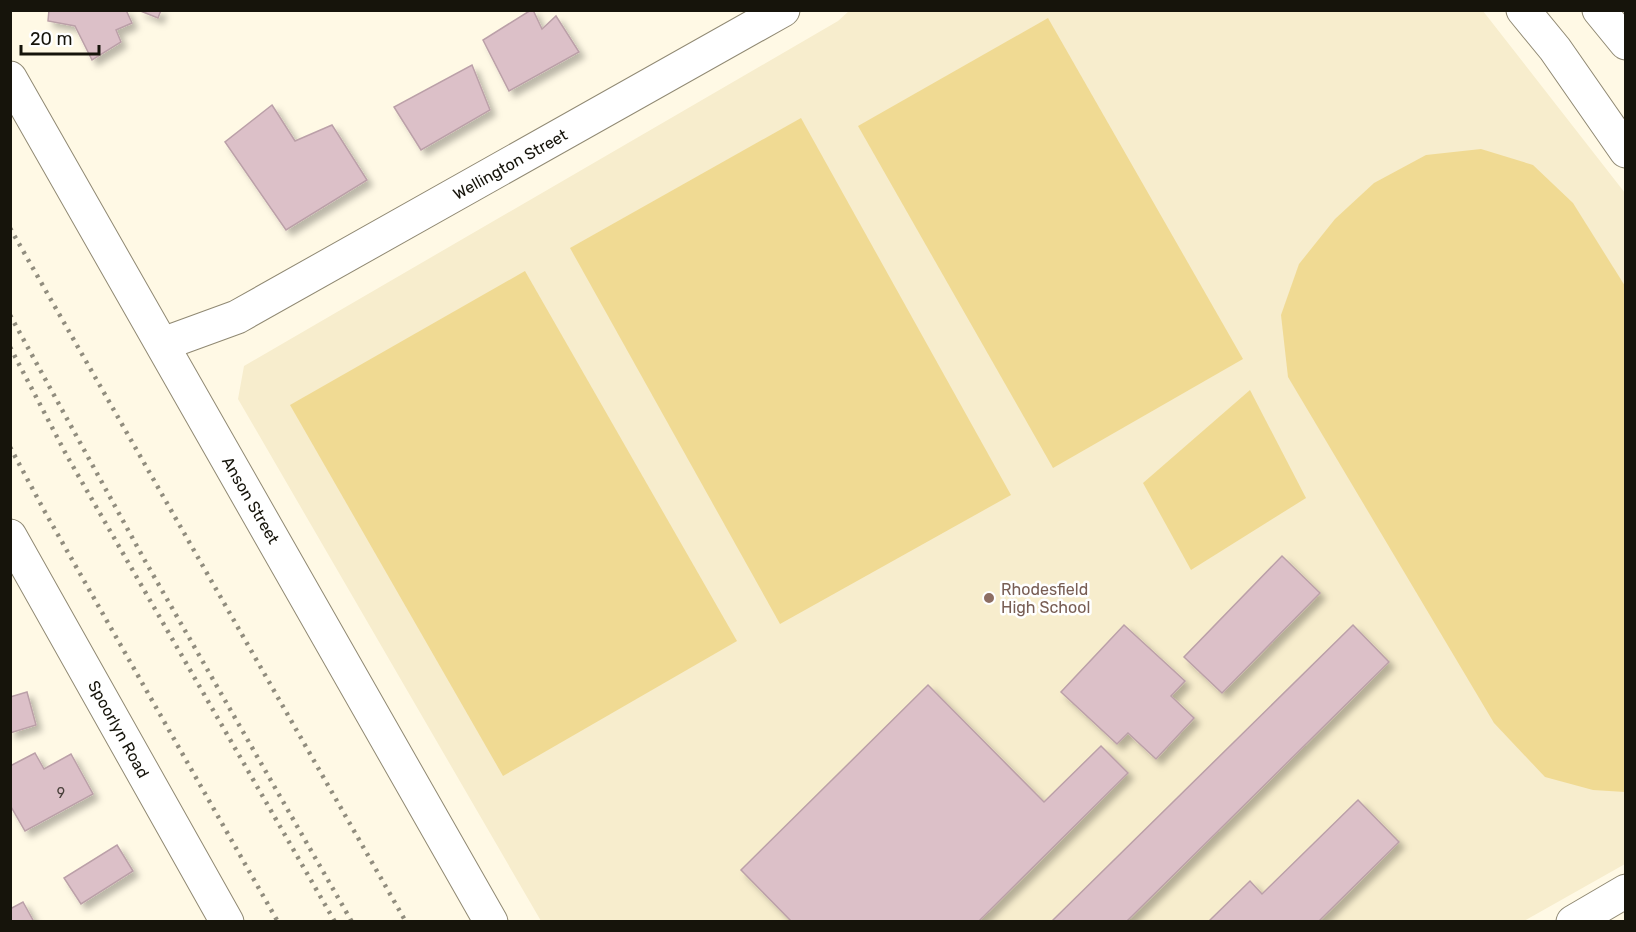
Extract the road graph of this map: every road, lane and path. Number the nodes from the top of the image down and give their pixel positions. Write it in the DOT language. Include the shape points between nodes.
graph roads {
  1 [pos="783,10"];
  2 [pos="1523,10"];
  3 [pos="1599,10"];
  4 [pos="1626,43"];
  5 [pos="10,78"];
  6 [pos="1626,151"];
  7 [pos="237,317"];
  8 [pos="163,344"];
  9 [pos="181,376"];
  10 [pos="10,536"];
  11 [pos="1626,891"];
  12 [pos="227,921"];
  13 [pos="491,921"];
  14 [pos="1573,921"];
  1 -- 7 [label="street, Wellington Street"];
  2 -- 6 [label="street"];
  3 -- 4 [label="street"];
  5 -- 8 [label="street, Anson Street"];
  7 -- 8 [label="street, Wellington Street"];
  7 -- 9 [label="street, Wellington Street"];
  8 -- 9 [label="street, Anson Street"];
  9 -- 13 [label="street, Anson Street"];
  10 -- 12 [label="street, Spoorlyn Road"];
  11 -- 14 [label="street"];
}
